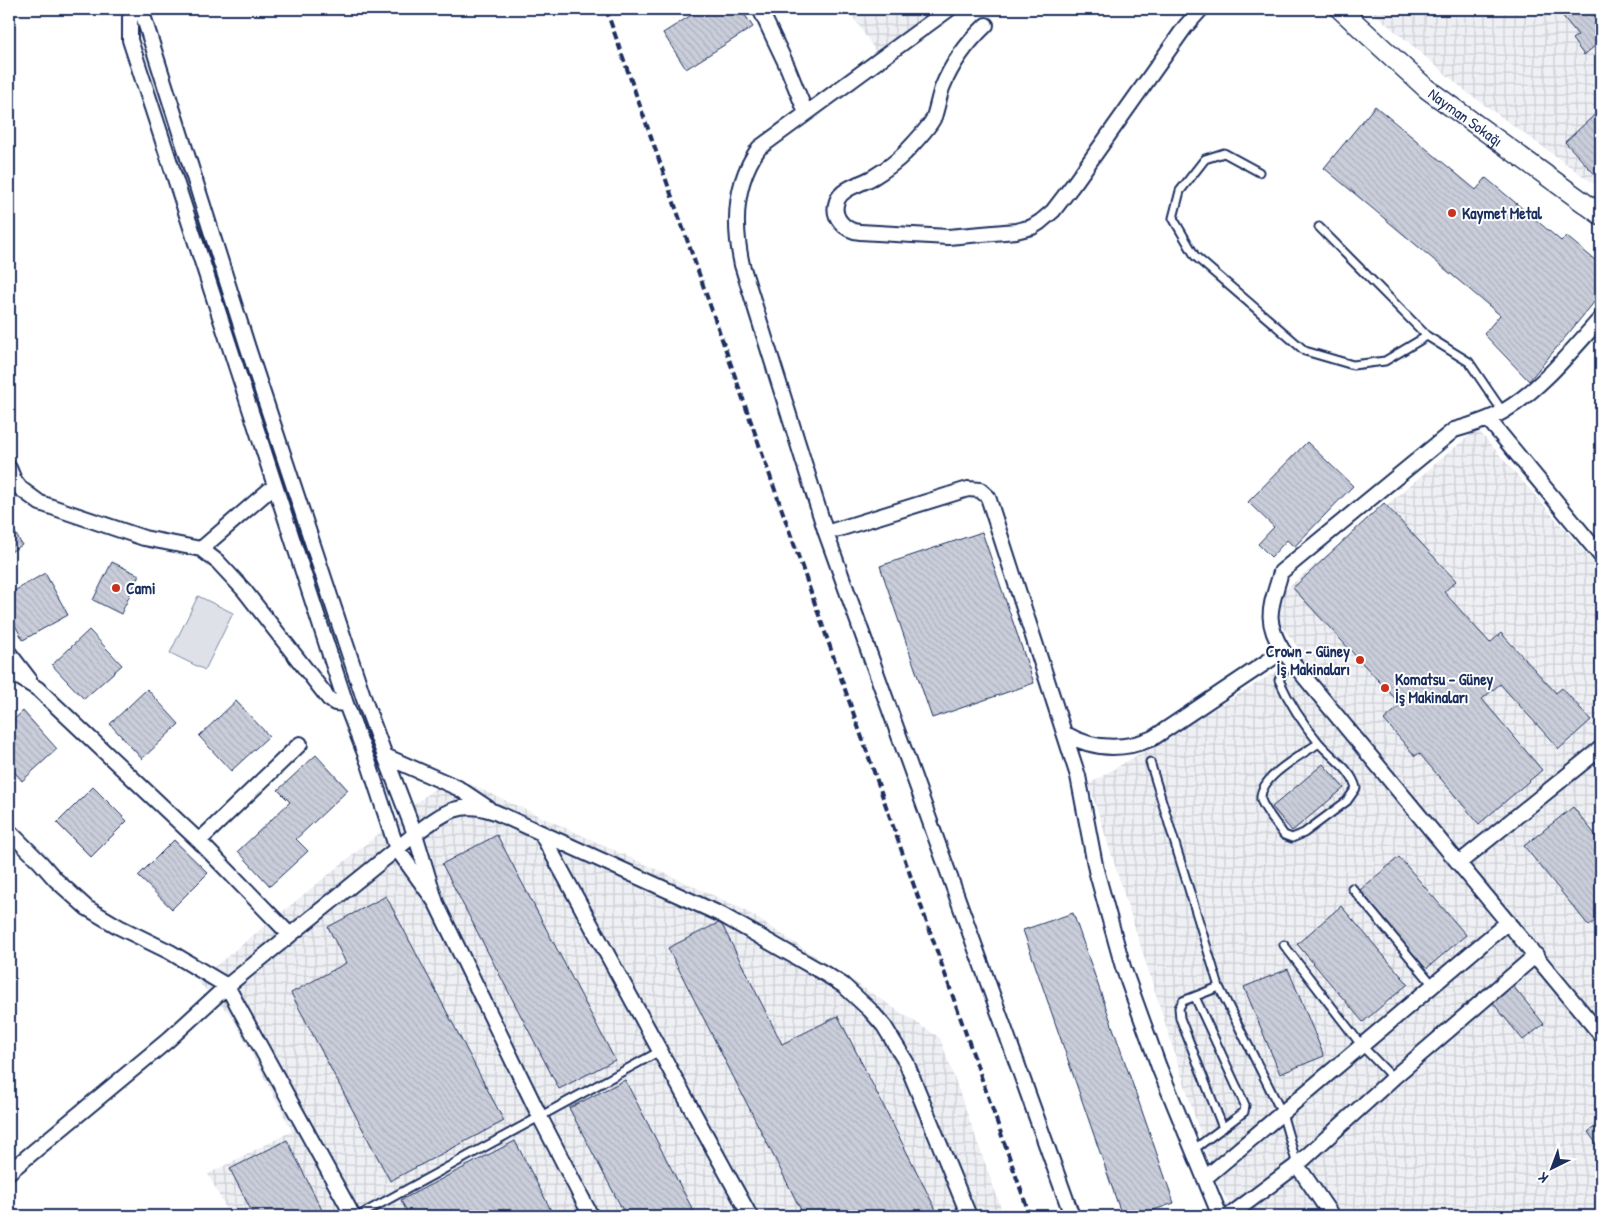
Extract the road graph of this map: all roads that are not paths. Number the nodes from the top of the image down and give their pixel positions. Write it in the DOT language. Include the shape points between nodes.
graph roads {
  1 [pos="132,9"];
  2 [pos="141,9"];
  3 [pos="760,9"];
  4 [pos="949,9"];
  5 [pos="1200,9"];
  6 [pos="1340,9"];
  7 [pos="986,25"];
  8 [pos="806,113"];
  9 [pos="1259,172"];
  10 [pos="1601,215"];
  11 [pos="1319,227"];
  12 [pos="1601,318"];
  13 [pos="1427,336"];
  14 [pos="1504,412"];
  15 [pos="1488,420"];
  16 [pos="9,468"];
  17 [pos="274,486"];
  18 [pos="826,533"];
  19 [pos="201,549"];
  20 [pos="1601,556"];
  21 [pos="1283,651"];
  22 [pos="9,653"];
  23 [pos="1294,664"];
  24 [pos="9,671"];
  25 [pos="38,690"];
  26 [pos="346,704"];
  27 [pos="1064,733"];
  28 [pos="1319,743"];
  29 [pos="300,744"];
  30 [pos="1601,748"];
  31 [pos="385,756"];
  32 [pos="1150,762"];
  33 [pos="494,812"];
  34 [pos="9,831"];
  35 [pos="541,833"];
  36 [pos="415,834"];
  37 [pos="199,841"];
  38 [pos="398,849"];
  39 [pos="1459,863"];
  40 [pos="1352,888"];
  41 [pos="436,903"];
  42 [pos="1508,922"];
  43 [pos="290,935"];
  44 [pos="1284,944"];
  45 [pos="1536,955"];
  46 [pos="227,986"];
  47 [pos="1433,986"];
  48 [pos="1219,987"];
  49 [pos="1195,997"];
  50 [pos="1601,1035"];
  51 [pos="1362,1046"];
  52 [pos="660,1051"];
  53 [pos="1394,1078"];
  54 [pos="1282,1113"];
  55 [pos="540,1117"];
  56 [pos="1223,1128"];
  57 [pos="1193,1150"];
  58 [pos="1298,1165"];
  59 [pos="9,1172"];
  60 [pos="1205,1178"];
  61 [pos="353,1216"];
  62 [pos="358,1216"];
  63 [pos="591,1216"];
  64 [pos="750,1216"];
  65 [pos="968,1216"];
  66 [pos="1072,1216"];
  67 [pos="1220,1216"];
  68 [pos="1229,1216"];
  69 [pos="1332,1216"];
  1 -- 17 [label="street" via="130,40"];
  2 -- 31 [label="street" via="248,348"];
  3 -- 8 [label="street"];
  4 -- 8 [label="street"];
  5 -- 7 [label="street" via="1076,181 1053,211 1040,222 1016,231 948,237 848,230 837,217 839,196 876,176 903,155 934,119 943,86 958,57"];
  6 -- 10 [label="street, Nayman Sokağı" via="1427,89"];
  8 -- 18 [label="street" via="759,148 751,159 739,192 736,232 742,265"];
  9 -- 13 [label="lane" via="1224,153 1205,159 1180,190 1173,218 1195,256 1305,351 1353,365 1385,361"];
  11 -- 13 [label="lane"];
  12 -- 14 [label="street" via="1534,390"];
  13 -- 14 [label="lane" via="1469,362"];
  14 -- 15 [label="street"];
  15 -- 20 [label="street"];
  15 -- 21 [label="street" via="1454,430 1281,572 1270,618 1275,639"];
  16 -- 19 [label="street" via="21,489 40,503 144,538"];
  17 -- 19 [label="street"];
  17 -- 26 [label="street"];
  18 -- 27 [label="street" via="968,489 984,493 990,502"];
  18 -- 66 [label="street"];
  19 -- 26 [label="street" via="244,590 329,699"];
  21 -- 23 [label="street"];
  21 -- 27 [label="street" via="1154,738 1109,748 1085,743"];
  22 -- 25 [label="street"];
  23 -- 28 [label="lane" via="1284,671 1279,680"];
  23 -- 39 [label="street"];
  24 -- 25 [label="street"];
  25 -- 37 [label="street"];
  26 -- 38 [label="street"];
  27 -- 57 [label="street" via="1078,776 1096,870 1123,967 1152,1050"];
  28 -- 28 [label="lane" via="1354,779 1356,788 1347,801 1304,833 1292,838 1284,836 1261,800 1262,790 1271,777"];
  29 -- 37 [label="street"];
  30 -- 39 [label="street"];
  31 -- 33 [label="street" via="458,788"];
  31 -- 36 [label="street"];
  32 -- 48 [label="lane"];
  33 -- 35 [label="street"];
  33 -- 36 [label="street" via="474,807 455,809"];
  34 -- 46 [label="street" via="87,908"];
  35 -- 52 [label="street"];
  35 -- 65 [label="street" via="722,914 827,975 857,997 884,1026 906,1062"];
  36 -- 38 [label="street"];
  36 -- 41 [label="street"];
  37 -- 43 [label="street"];
  38 -- 41 [label="street"];
  38 -- 43 [label="street"];
  39 -- 42 [label="street"];
  40 -- 47 [label="lane"];
  41 -- 55 [label="street"];
  42 -- 45 [label="street"];
  42 -- 47 [label="street"];
  43 -- 46 [label="street"];
  44 -- 51 [label="lane"];
  45 -- 50 [label="street"];
  45 -- 53 [label="street"];
  46 -- 59 [label="street" via="167,1041"];
  46 -- 61 [label="street"];
  47 -- 51 [label="street"];
  48 -- 49 [label="lane"];
  48 -- 54 [label="lane"];
  49 -- 56 [label="lane" via="1183,1001 1179,1008 1180,1018"];
  49 -- 56 [label="lane" via="1245,1105 1244,1112"];
  51 -- 53 [label="lane"];
  51 -- 54 [label="street"];
  52 -- 55 [label="lane"];
  52 -- 64 [label="street"];
  53 -- 58 [label="street"];
  54 -- 58 [label="lane"];
  54 -- 60 [label="street"];
  55 -- 62 [label="lane"];
  55 -- 63 [label="street"];
  56 -- 57 [label="lane"];
  57 -- 60 [label="street"];
  58 -- 68 [label="street"];
  58 -- 69 [label="street"];
  60 -- 67 [label="street"];
}
